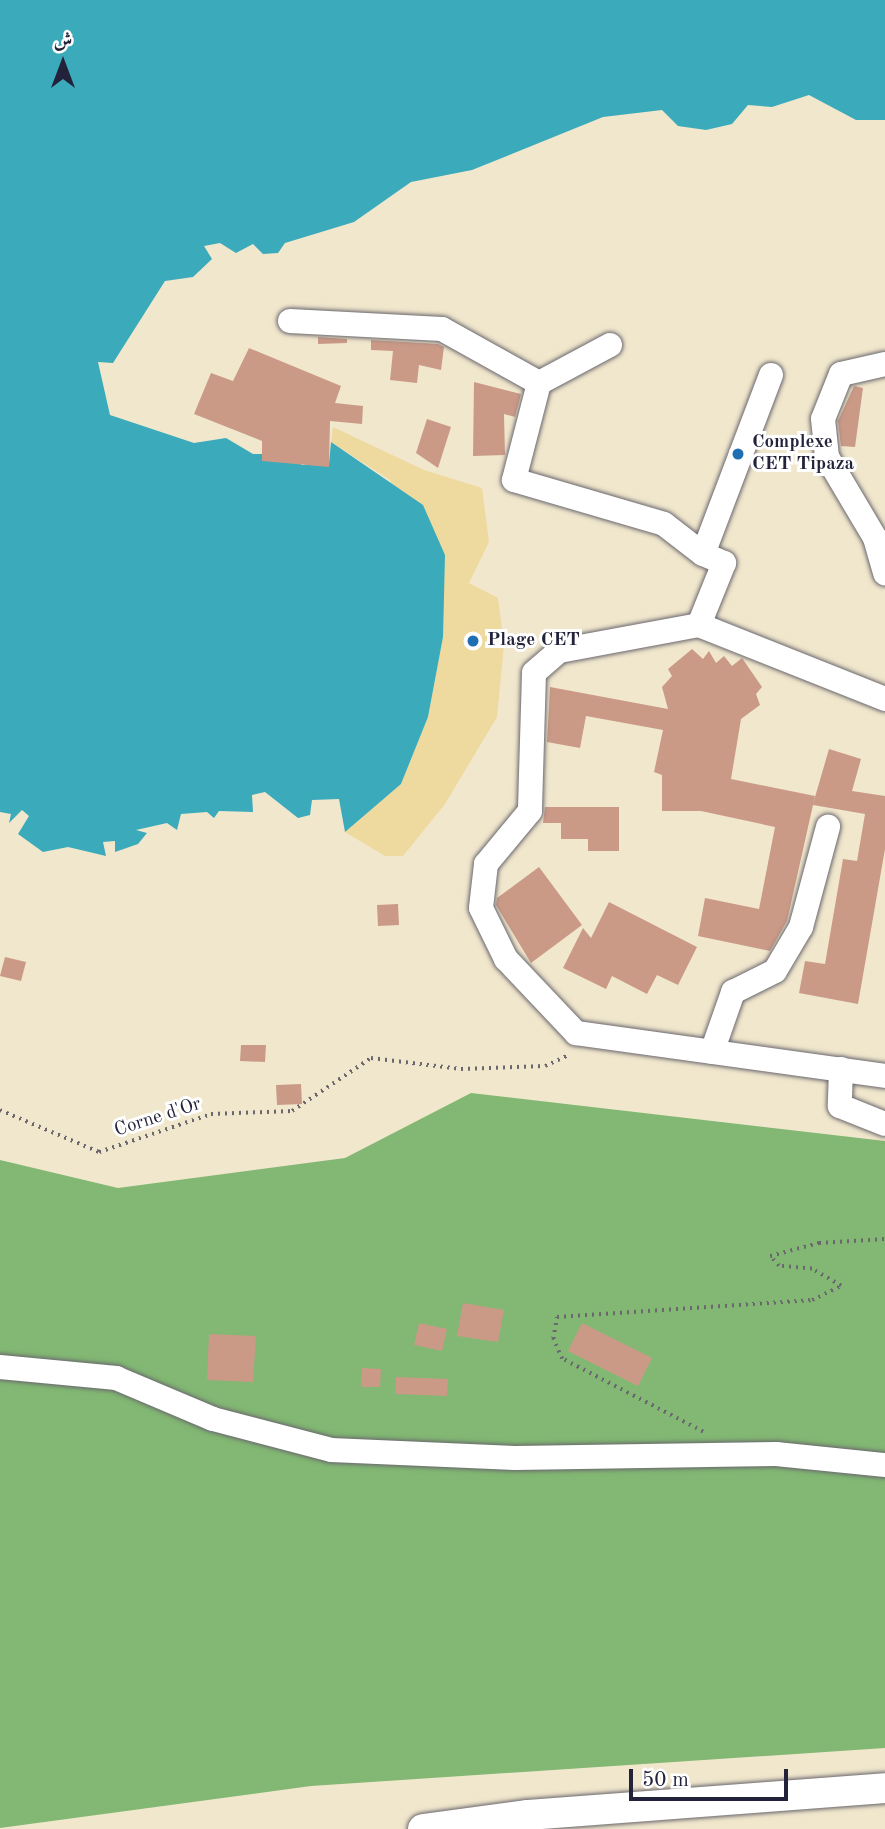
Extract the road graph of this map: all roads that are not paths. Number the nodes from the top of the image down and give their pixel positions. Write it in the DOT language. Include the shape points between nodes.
graph roads {
  1 [pos="290,321"];
  2 [pos="610,345"];
  3 [pos="885,364"];
  4 [pos="771,375"];
  5 [pos="539,383"];
  6 [pos="703,554"];
  7 [pos="885,575"];
  8 [pos="699,625"];
  9 [pos="885,699"];
  10 [pos="828,827"];
  11 [pos="712,1052"];
  12 [pos="841,1069"];
  13 [pos="885,1076"];
  14 [pos="885,1124"];
  15 [pos="0,1367"];
  16 [pos="885,1465"];
  17 [pos="885,1788"];
  18 [pos="423,1829"];
  1 -- 5 [label="street" via="442,329"];
  2 -- 5 [label="street"];
  3 -- 7 [label="street" via="841,374 823,419 827,457 875,538"];
  4 -- 6 [label="street"];
  5 -- 6 [label="street" via="514,480 664,524"];
  6 -- 8 [label="street" via="723,563"];
  8 -- 9 [label="street"];
  8 -- 11 [label="street" via="558,651 534,673 530,811 486,864 481,908 506,959 576,1033"];
  10 -- 11 [label="street" via="801,927 775,971 733,992"];
  11 -- 12 [label="street"];
  12 -- 13 [label="street"];
  12 -- 14 [label="street" via="840,1106"];
  15 -- 16 [label="street" via="116,1378 213,1419 331,1450 514,1458 745,1454"];
  17 -- 18 [label="main road" via="555,1812"];
}
